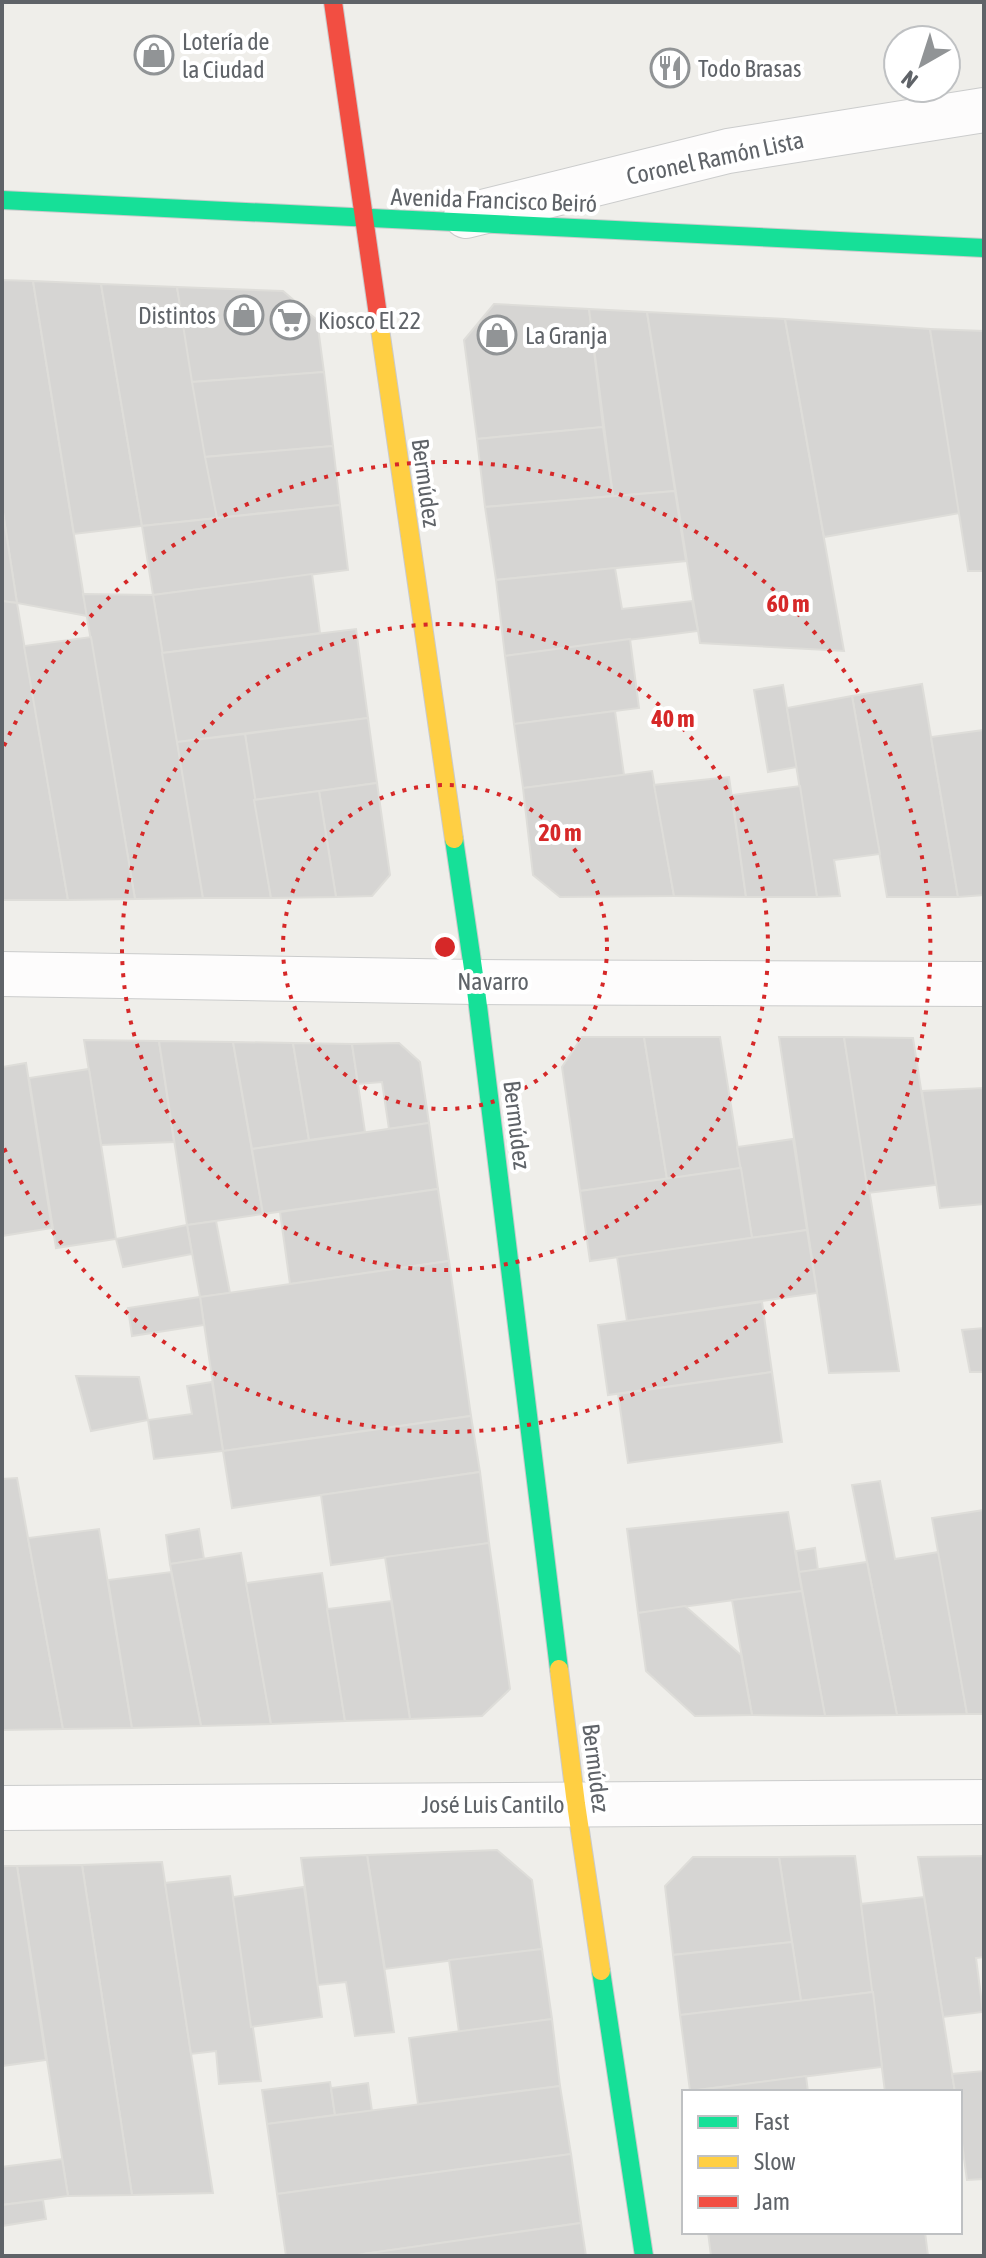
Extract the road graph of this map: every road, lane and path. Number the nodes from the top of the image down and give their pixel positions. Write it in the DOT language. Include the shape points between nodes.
graph roads {
  1 [pos="333,2"];
  2 [pos="984,110"];
  3 [pos="2,200"];
  4 [pos="363,219"];
  5 [pos="449,220"];
  6 [pos="984,248"];
  7 [pos="2,974"];
  8 [pos="475,982"];
  9 [pos="984,984"];
  10 [pos="984,1802"];
  11 [pos="576,1804"];
  12 [pos="2,1808"];
  13 [pos="644,2256"];
  1 -- 4 [label="street, Bermúdez"];
  2 -- 5 [label="street, Coronel Ramón Lista" via="728,151"];
  3 -- 4 [label="street, Avenida Francisco Beiró"];
  4 -- 5 [label="street, Avenida Francisco Beiró"];
  4 -- 8 [label="street, Bermúdez"];
  5 -- 6 [label="street, Avenida Francisco Beiró"];
  7 -- 8 [label="street, Navarro"];
  8 -- 9 [label="street, Navarro"];
  8 -- 11 [label="street, Bermúdez"];
  10 -- 11 [label="street, José Luis Cantilo"];
  11 -- 12 [label="street, José Luis Cantilo"];
  11 -- 13 [label="street, Bermúdez"];
}
